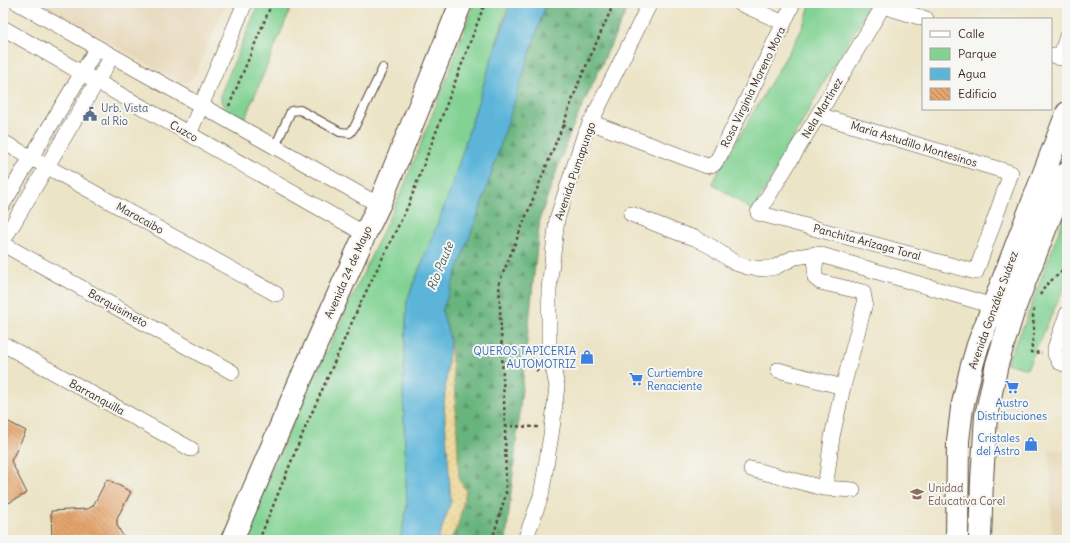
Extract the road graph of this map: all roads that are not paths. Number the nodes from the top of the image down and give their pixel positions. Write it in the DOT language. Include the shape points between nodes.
graph roads {
  1 [pos="18,3"];
  2 [pos="245,3"];
  3 [pos="461,3"];
  4 [pos="650,3"];
  5 [pos="739,3"];
  6 [pos="793,3"];
  7 [pos="883,5"];
  8 [pos="923,18"];
  9 [pos="784,23"];
  10 [pos="3,28"];
  11 [pos="1067,36"];
  12 [pos="97,48"];
  13 [pos="112,56"];
  14 [pos="1055,57"];
  15 [pos="383,68"];
  16 [pos="82,73"];
  17 [pos="97,82"];
  18 [pos="201,106"];
  19 [pos="1067,113"];
  20 [pos="818,115"];
  21 [pos="590,122"];
  22 [pos="189,134"];
  23 [pos="3,142"];
  24 [pos="275,147"];
  25 [pos="31,157"];
  26 [pos="47,166"];
  27 [pos="1067,173"];
  28 [pos="3,204"];
  29 [pos="379,205"];
  30 [pos="758,212"];
  31 [pos="631,214"];
  32 [pos="365,234"];
  33 [pos="3,241"];
  34 [pos="3,244"];
  35 [pos="818,254"];
  36 [pos="976,272"];
  37 [pos="276,294"];
  38 [pos="1004,308"];
  39 [pos="1067,314"];
  40 [pos="3,344"];
  41 [pos="1067,365"];
  42 [pos="778,370"];
  43 [pos="232,372"];
  44 [pos="843,387"];
  45 [pos="191,449"];
  46 [pos="751,468"];
  47 [pos="823,488"];
  48 [pos="853,490"];
  49 [pos="232,540"];
  50 [pos="525,540"];
  51 [pos="957,540"];
  52 [pos="980,540"];
  1 -- 12 [label="street"];
  2 -- 18 [label="street"];
  3 -- 29 [label="main road, Avenida 24 de Mayo"];
  4 -- 21 [label="street, Avenida Pumapungo"];
  5 -- 9 [label="street"];
  6 -- 9 [label="street, Rosa Virginia Moreno Mora"];
  7 -- 8 [label="street"];
  7 -- 20 [label="street, Nela Martínez"];
  9 -- 21 [label="street, Rosa Virginia Moreno Mora" via="714,164 707,166"];
  10 -- 16 [label="street, Cuzco"];
  11 -- 14 [label="street"];
  12 -- 13 [label="street"];
  12 -- 16 [label="street"];
  13 -- 17 [label="street"];
  13 -- 18 [label="street"];
  15 -- 24 [label="lane" via="350,133 340,132 300,110 291,111"];
  16 -- 17 [label="street, Cuzco"];
  16 -- 25 [label="street"];
  17 -- 22 [label="street, Cuzco"];
  17 -- 26 [label="street"];
  18 -- 22 [label="street"];
  18 -- 24 [label="street"];
  19 -- 38 [label="main road, Avenida González Suárez"];
  20 -- 30 [label="street, Nela Martínez"];
  20 -- 36 [label="street, María Astudillo Montesinos" via="1011,172"];
  21 -- 50 [label="street, Avenida Pumapungo" via="557,219 549,289 549,349 557,386 541,496"];
  22 -- 32 [label="street, Cuzco"];
  23 -- 25 [label="street, Maracaibo"];
  24 -- 29 [label="street"];
  25 -- 26 [label="street, Maracaibo"];
  25 -- 28 [label="street"];
  26 -- 33 [label="street"];
  26 -- 37 [label="street, Maracaibo"];
  27 -- 38 [label="main road, Avenida González Suárez"];
  29 -- 32 [label="main road, Avenida 24 de Mayo"];
  30 -- 36 [label="street, Panchita Arízaga Toral"];
  31 -- 35 [label="street" via="695,238 735,263 747,267 775,267 794,257"];
  32 -- 49 [label="main road, Avenida 24 de Mayo"];
  34 -- 43 [label="street, Barquisimeto"];
  35 -- 38 [label="street"];
  35 -- 44 [label="street" via="815,278 820,282 863,292 865,303"];
  38 -- 51 [label="main road, Avenida González Suárez" via="978,345 962,408 958,441"];
  38 -- 52 [label="main road, Avenida González Suárez" via="997,364 986,416"];
  39 -- 41 [label="street" via="1055,348 1059,362"];
  40 -- 45 [label="street, Barranquilla"];
  42 -- 44 [label="street"];
  44 -- 47 [label="street"];
  46 -- 47 [label="street"];
  47 -- 48 [label="street"];
}
